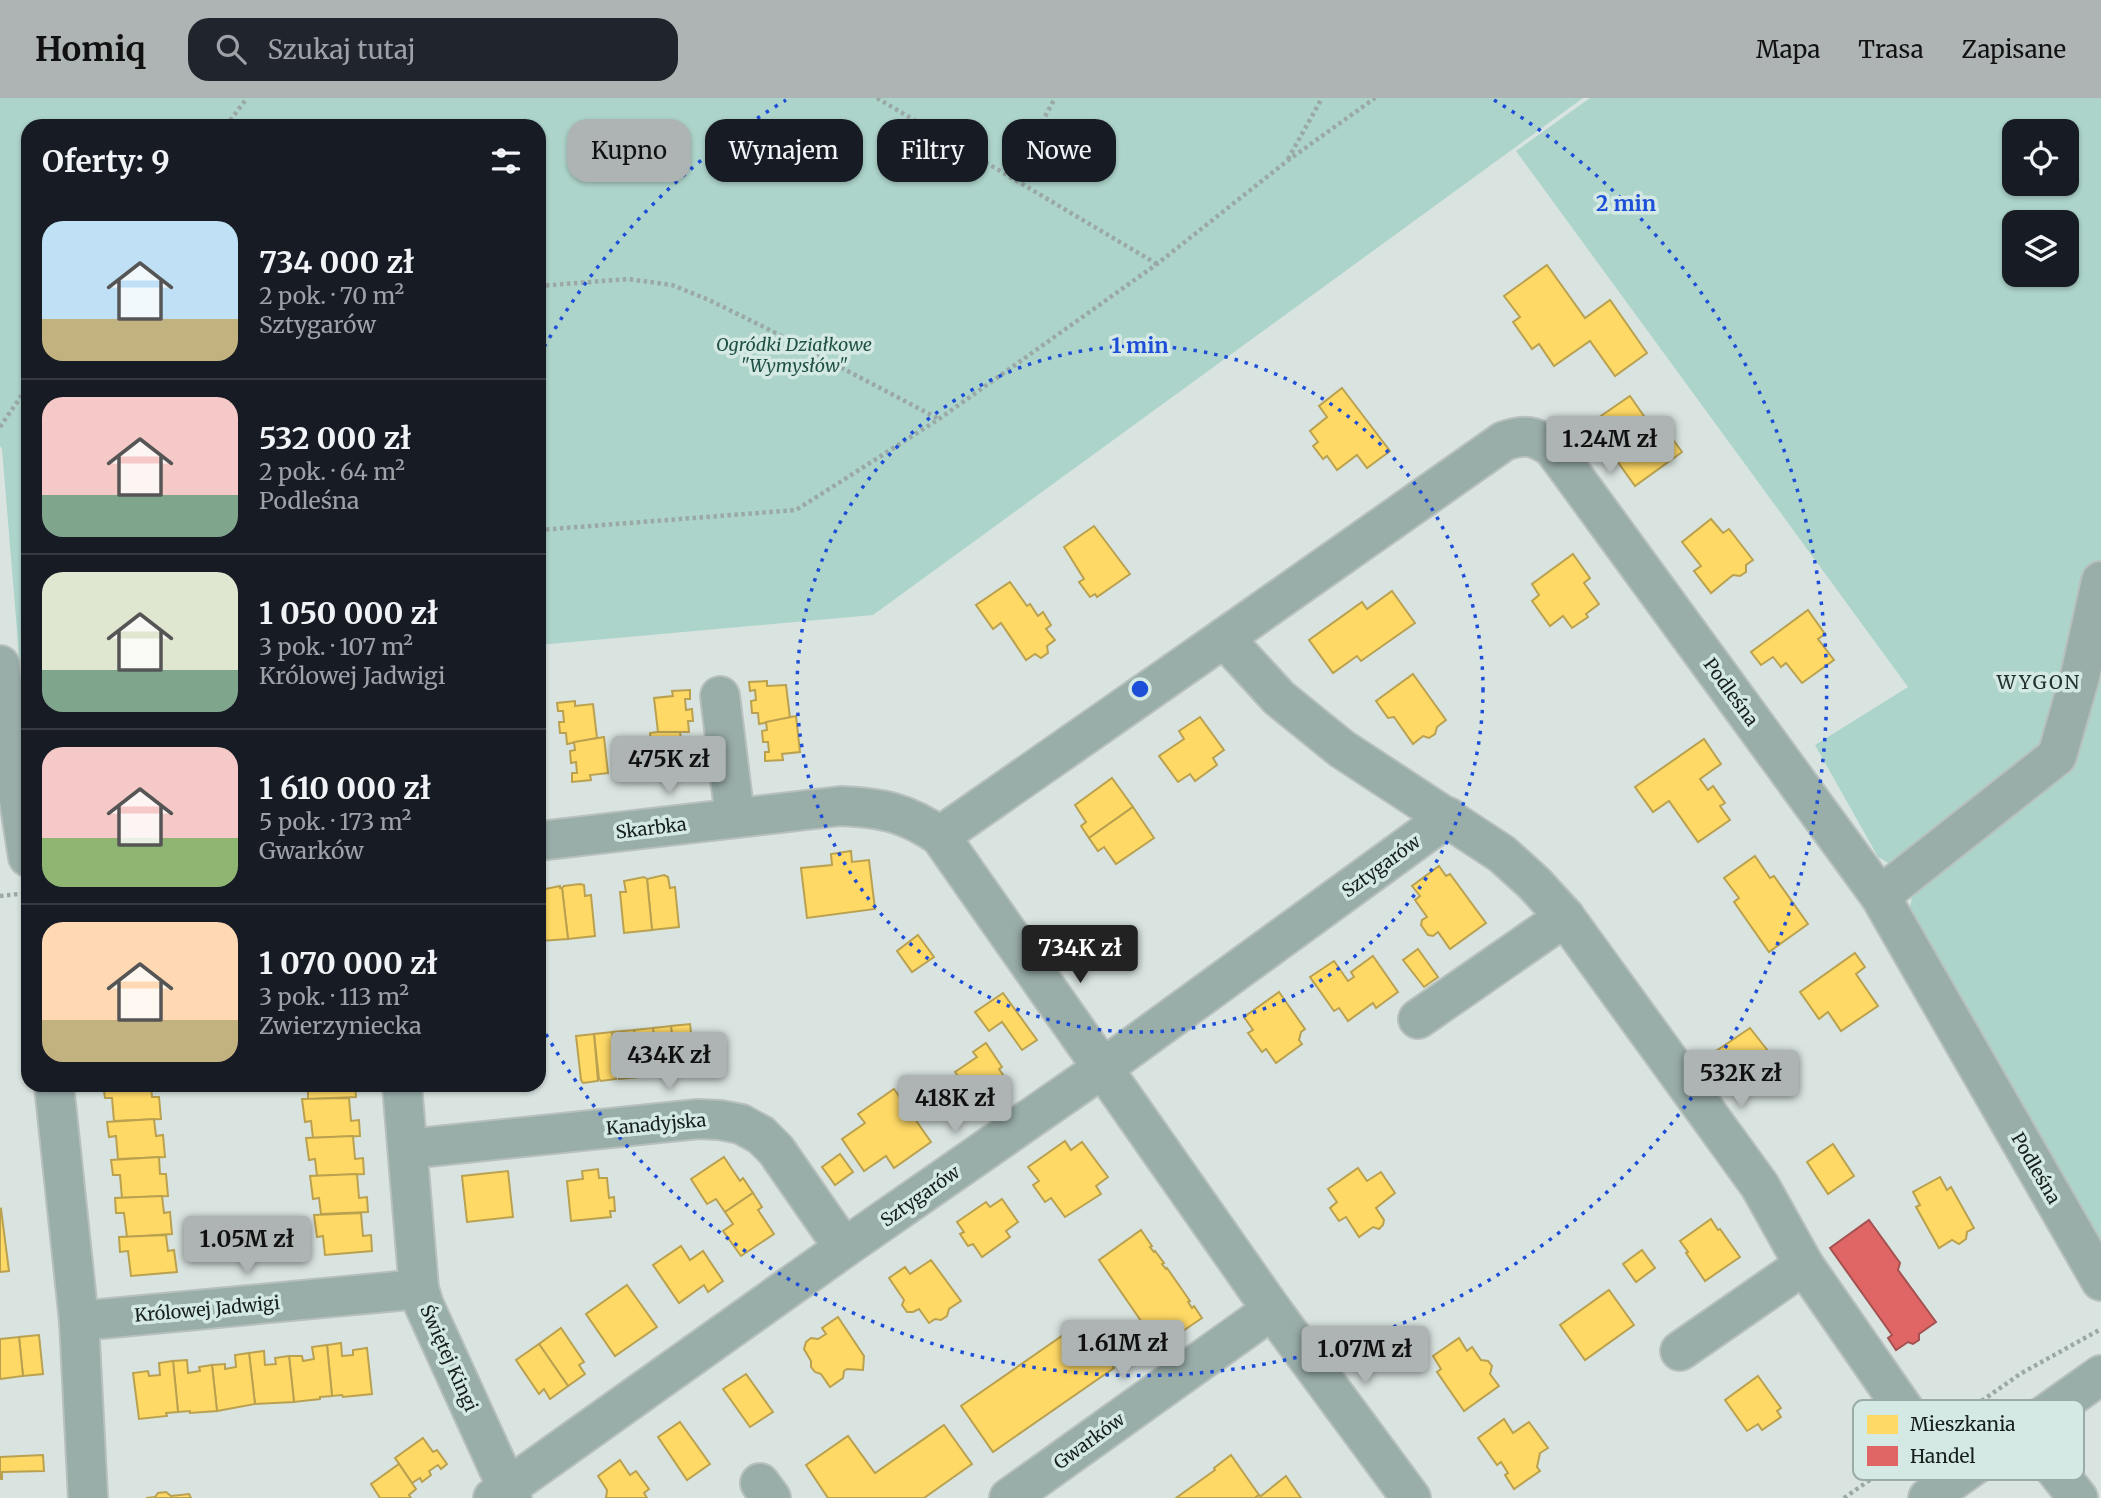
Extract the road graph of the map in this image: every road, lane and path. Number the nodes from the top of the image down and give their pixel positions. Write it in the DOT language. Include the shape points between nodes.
graph roads {
  1 [pos="247,98"];
  2 [pos="877,98"];
  3 [pos="1055,98"];
  4 [pos="1322,98"];
  5 [pos="1376,98"];
  6 [pos="231,119"];
  7 [pos="1044,119"];
  8 [pos="1287,161"];
  9 [pos="1002,171"];
  10 [pos="1020,182"];
  11 [pos="1157,264"];
  12 [pos="546,285"];
  13 [pos="21,396"];
  14 [pos="939,419"];
  15 [pos="0,427"];
  16 [pos="546,529"];
  17 [pos="2101,581"];
  18 [pos="1224,638"];
  19 [pos="0,665"];
  20 [pos="720,696"];
  21 [pos="2086,699"];
  22 [pos="3,725"];
  23 [pos="1448,817"];
  24 [pos="735,818"];
  25 [pos="21,819"];
  26 [pos="940,836"];
  27 [pos="546,837"];
  28 [pos="21,894"];
  29 [pos="0,896"];
  30 [pos="1880,896"];
  31 [pos="1565,917"];
  32 [pos="1418,1019"];
  33 [pos="1103,1068"];
  34 [pos="55,1092"];
  35 [pos="403,1092"];
  36 [pos="408,1149"];
  37 [pos="844,1248"];
  38 [pos="1804,1265"];
  39 [pos="2101,1281"];
  40 [pos="419,1289"];
  41 [pos="1272,1310"];
  42 [pos="79,1321"];
  43 [pos="2101,1329"];
  44 [pos="1680,1350"];
  45 [pos="2101,1375"];
  46 [pos="1886,1400"];
  47 [pos="1983,1400"];
  48 [pos="2066,1400"];
  49 [pos="1869,1480"];
  50 [pos="2064,1480"];
  51 [pos="504,1495"];
  52 [pos="88,1498"];
  53 [pos="1009,1498"];
  54 [pos="1411,1498"];
  55 [pos="1844,1498"];
  56 [pos="2078,1498"];
  1 -- 6 [label="path"];
  2 -- 9 [label="path"];
  3 -- 7 [label="path"];
  4 -- 8 [label="path"];
  5 -- 8 [label="path"];
  8 -- 11 [label="path"];
  10 -- 11 [label="path"];
  11 -- 14 [label="path"];
  12 -- 14 [label="path" via="628,279 672,285 762,326"];
  13 -- 15 [label="path"];
  14 -- 16 [label="path" via="796,510"];
  17 -- 21 [label="street"];
  18 -- 23 [label="street" via="1279,698 1331,741"];
  18 -- 26 [label="street, Podleśna"];
  18 -- 30 [label="street, Podleśna" via="1504,441 1538,438 1553,448"];
  19 -- 22 [label="street"];
  20 -- 24 [label="street"];
  21 -- 30 [label="street" via="2057,756"];
  22 -- 25 [label="street"];
  23 -- 31 [label="street" via="1502,854"];
  23 -- 33 [label="street, Sztygarów"];
  24 -- 26 [label="street, Skarbka" via="841,806 876,807 913,819"];
  24 -- 27 [label="street, Skarbka"];
  26 -- 33 [label="street"];
  28 -- 29 [label="path"];
  30 -- 39 [label="street, Podleśna"];
  31 -- 32 [label="street"];
  31 -- 38 [label="street" via="1760,1186"];
  33 -- 37 [label="street, Sztygarów"];
  33 -- 41 [label="street"];
  34 -- 42 [label="street"];
  35 -- 36 [label="street, Świętej Kingi"];
  36 -- 37 [label="street, Kanadyjska" via="720,1120 761,1135 776,1150"];
  36 -- 40 [label="street, Świętej Kingi"];
  37 -- 51 [label="street, Sztygarów"];
  38 -- 44 [label="street"];
  38 -- 46 [label="street"];
  40 -- 42 [label="street, Królowej Jadwigi"];
  40 -- 51 [label="street, Świętej Kingi"];
  41 -- 53 [label="street, Gwarków"];
  41 -- 54 [label="street"];
  42 -- 52 [label="street"];
  43 -- 47 [label="path"];
  45 -- 48 [label="street"];
  49 -- 55 [label="path"];
  50 -- 56 [label="street"];
}
